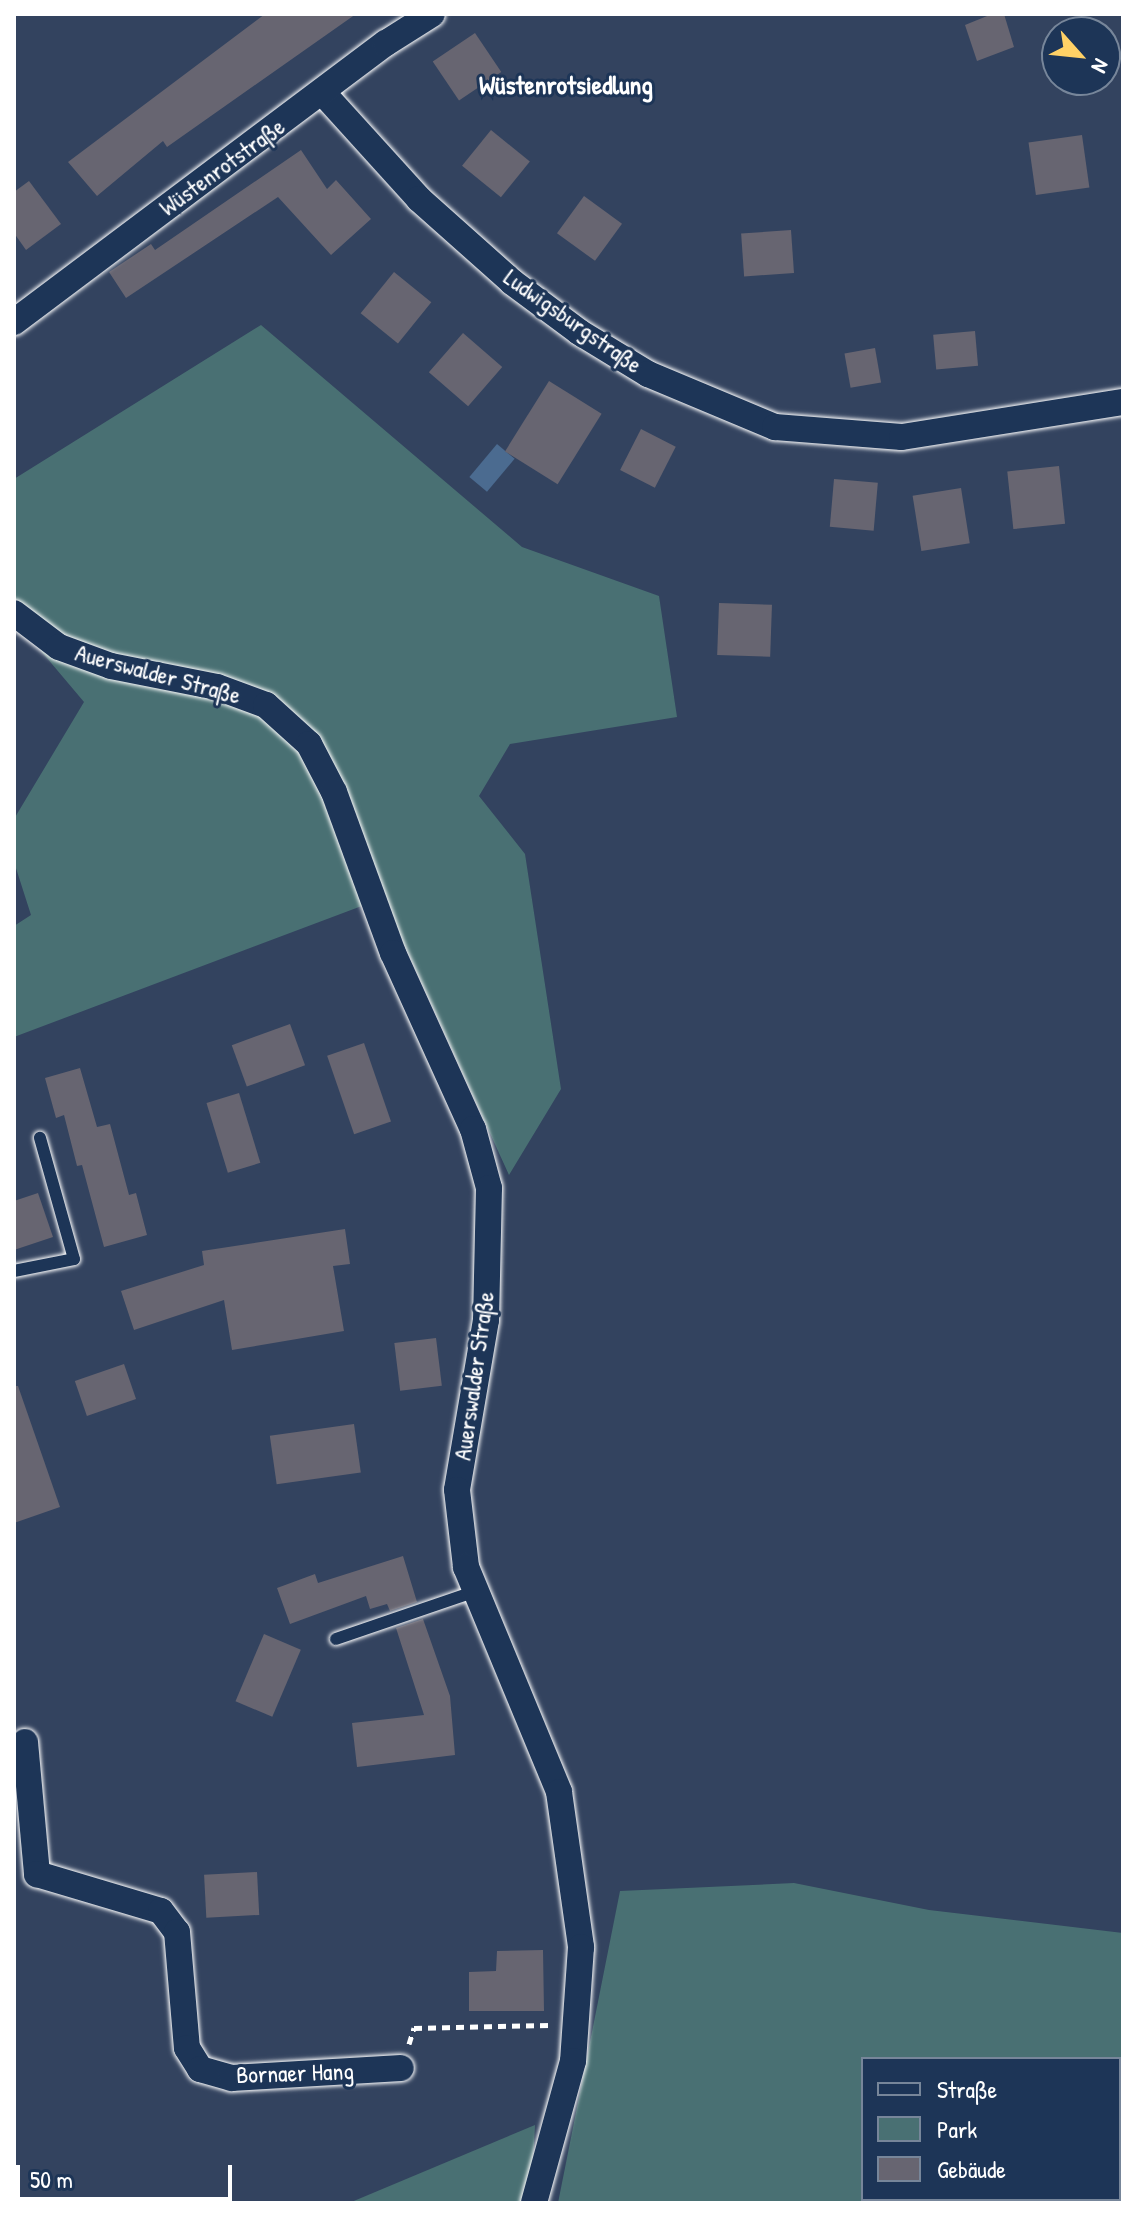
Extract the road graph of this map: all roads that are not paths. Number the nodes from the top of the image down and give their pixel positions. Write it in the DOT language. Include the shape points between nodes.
graph roads {
  1 [pos="432,14"];
  2 [pos="323,93"];
  3 [pos="14,322"];
  4 [pos="1123,402"];
  5 [pos="14,613"];
  6 [pos="40,1138"];
  7 [pos="14,1271"];
  8 [pos="476,1591"];
  9 [pos="336,1639"];
  10 [pos="25,1742"];
  11 [pos="26,1874"];
  12 [pos="401,2068"];
  13 [pos="534,2203"];
  1 -- 2 [label="street, Wüstenrotstraße"];
  2 -- 3 [label="street, Wüstenrotstraße"];
  2 -- 4 [label="street, Ludwigsburgstraße" via="419,199 512,282 579,332 648,374 775,427 902,437"];
  5 -- 8 [label="street, Auerswalder Straße" via="59,647 98,661 217,687 266,705 309,744 334,792 393,953 473,1129 489,1188 486,1320 457,1490 466,1567"];
  6 -- 7 [label="lane" via="74,1259"];
  8 -- 9 [label="lane"];
  8 -- 13 [label="street, Auerswalder Straße" via="559,1792 581,1947 573,2061"];
  10 -- 11 [label="street, Bornaer Hang"];
  11 -- 12 [label="street, Bornaer Hang" via="161,1911 177,1932 187,2048 200,2069 232,2078"];
}
